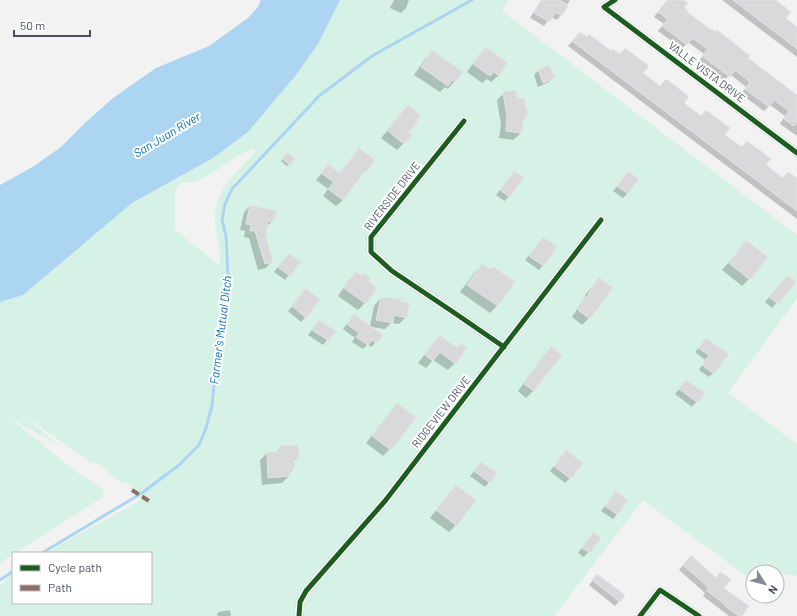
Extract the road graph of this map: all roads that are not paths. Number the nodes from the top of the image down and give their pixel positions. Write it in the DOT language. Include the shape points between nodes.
graph roads {
  1 [pos="615,0"];
  2 [pos="464,121"];
  3 [pos="797,153"];
  4 [pos="602,220"];
  5 [pos="504,347"];
  6 [pos="299,616"];
  7 [pos="640,616"];
  8 [pos="699,616"];
  1 -- 3 [label="street, VALLE VISTA DRIVE" via="604,7"];
  2 -- 5 [label="street, RIVERSIDE DRIVE" via="371,237 371,252 392,271"];
  4 -- 5 [label="street, RIDGEVIEW DRIVE"];
  5 -- 6 [label="street, RIDGEVIEW DRIVE" via="385,501 306,591 300,602"];
  7 -- 8 [label="street" via="660,590"];
}
